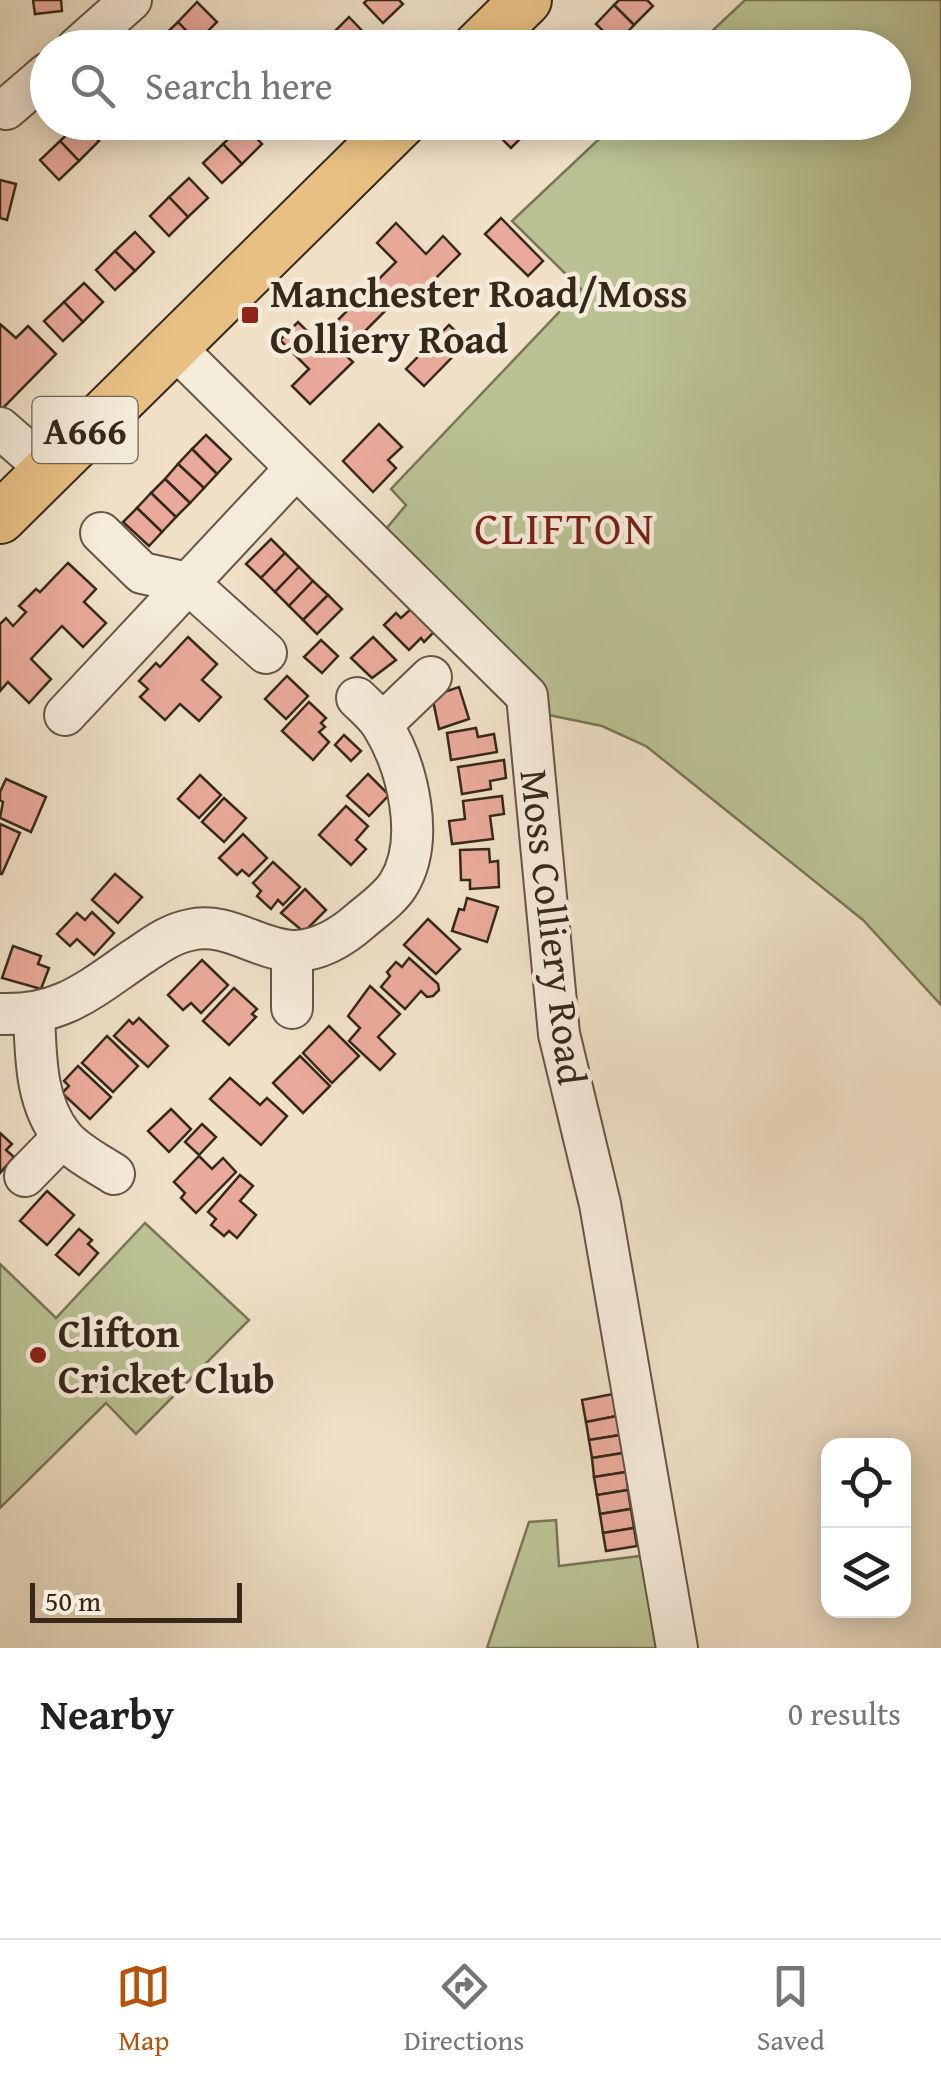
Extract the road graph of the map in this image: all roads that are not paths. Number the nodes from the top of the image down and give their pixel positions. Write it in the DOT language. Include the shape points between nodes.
graph roads {
  1 [pos="131,0"];
  2 [pos="526,0"];
  3 [pos="97,30"];
  4 [pos="496,30"];
  5 [pos="30,88"];
  6 [pos="6,108"];
  7 [pos="382,140"];
  8 [pos="172,345"];
  9 [pos="0,428"];
  10 [pos="46,468"];
  11 [pos="296,468"];
  12 [pos="0,518"];
  13 [pos="101,533"];
  14 [pos="188,583"];
  15 [pos="266,653"];
  16 [pos="431,677"];
  17 [pos="65,715"];
  18 [pos="292,951"];
  19 [pos="292,1008"];
  20 [pos="17,1014"];
  21 [pos="63,1137"];
  22 [pos="114,1174"];
  23 [pos="24,1176"];
  24 [pos="677,1648"];
  1 -- 3 [label="street"];
  2 -- 4 [label="main road"];
  5 -- 6 [label="street"];
  7 -- 8 [label="main road, A666"];
  8 -- 10 [label="main road, A666"];
  8 -- 11 [label="street, Moss Colliery Road"];
  9 -- 10 [label="street"];
  10 -- 12 [label="main road, A666"];
  11 -- 14 [label="street"];
  11 -- 24 [label="street, Moss Colliery Road" via="527,696 560,1034 600,1204"];
  13 -- 14 [label="street" via="142,574"];
  14 -- 15 [label="street"];
  14 -- 17 [label="street"];
  16 -- 18 [label="street" via="369,711 408,784 412,833 399,883 348,931 320,947"];
  18 -- 19 [label="street"];
  18 -- 20 [label="street" via="213,928 191,929 166,938 78,997"];
  20 -- 21 [label="street" via="46,1106"];
  21 -- 22 [label="street"];
  21 -- 23 [label="street"];
}
